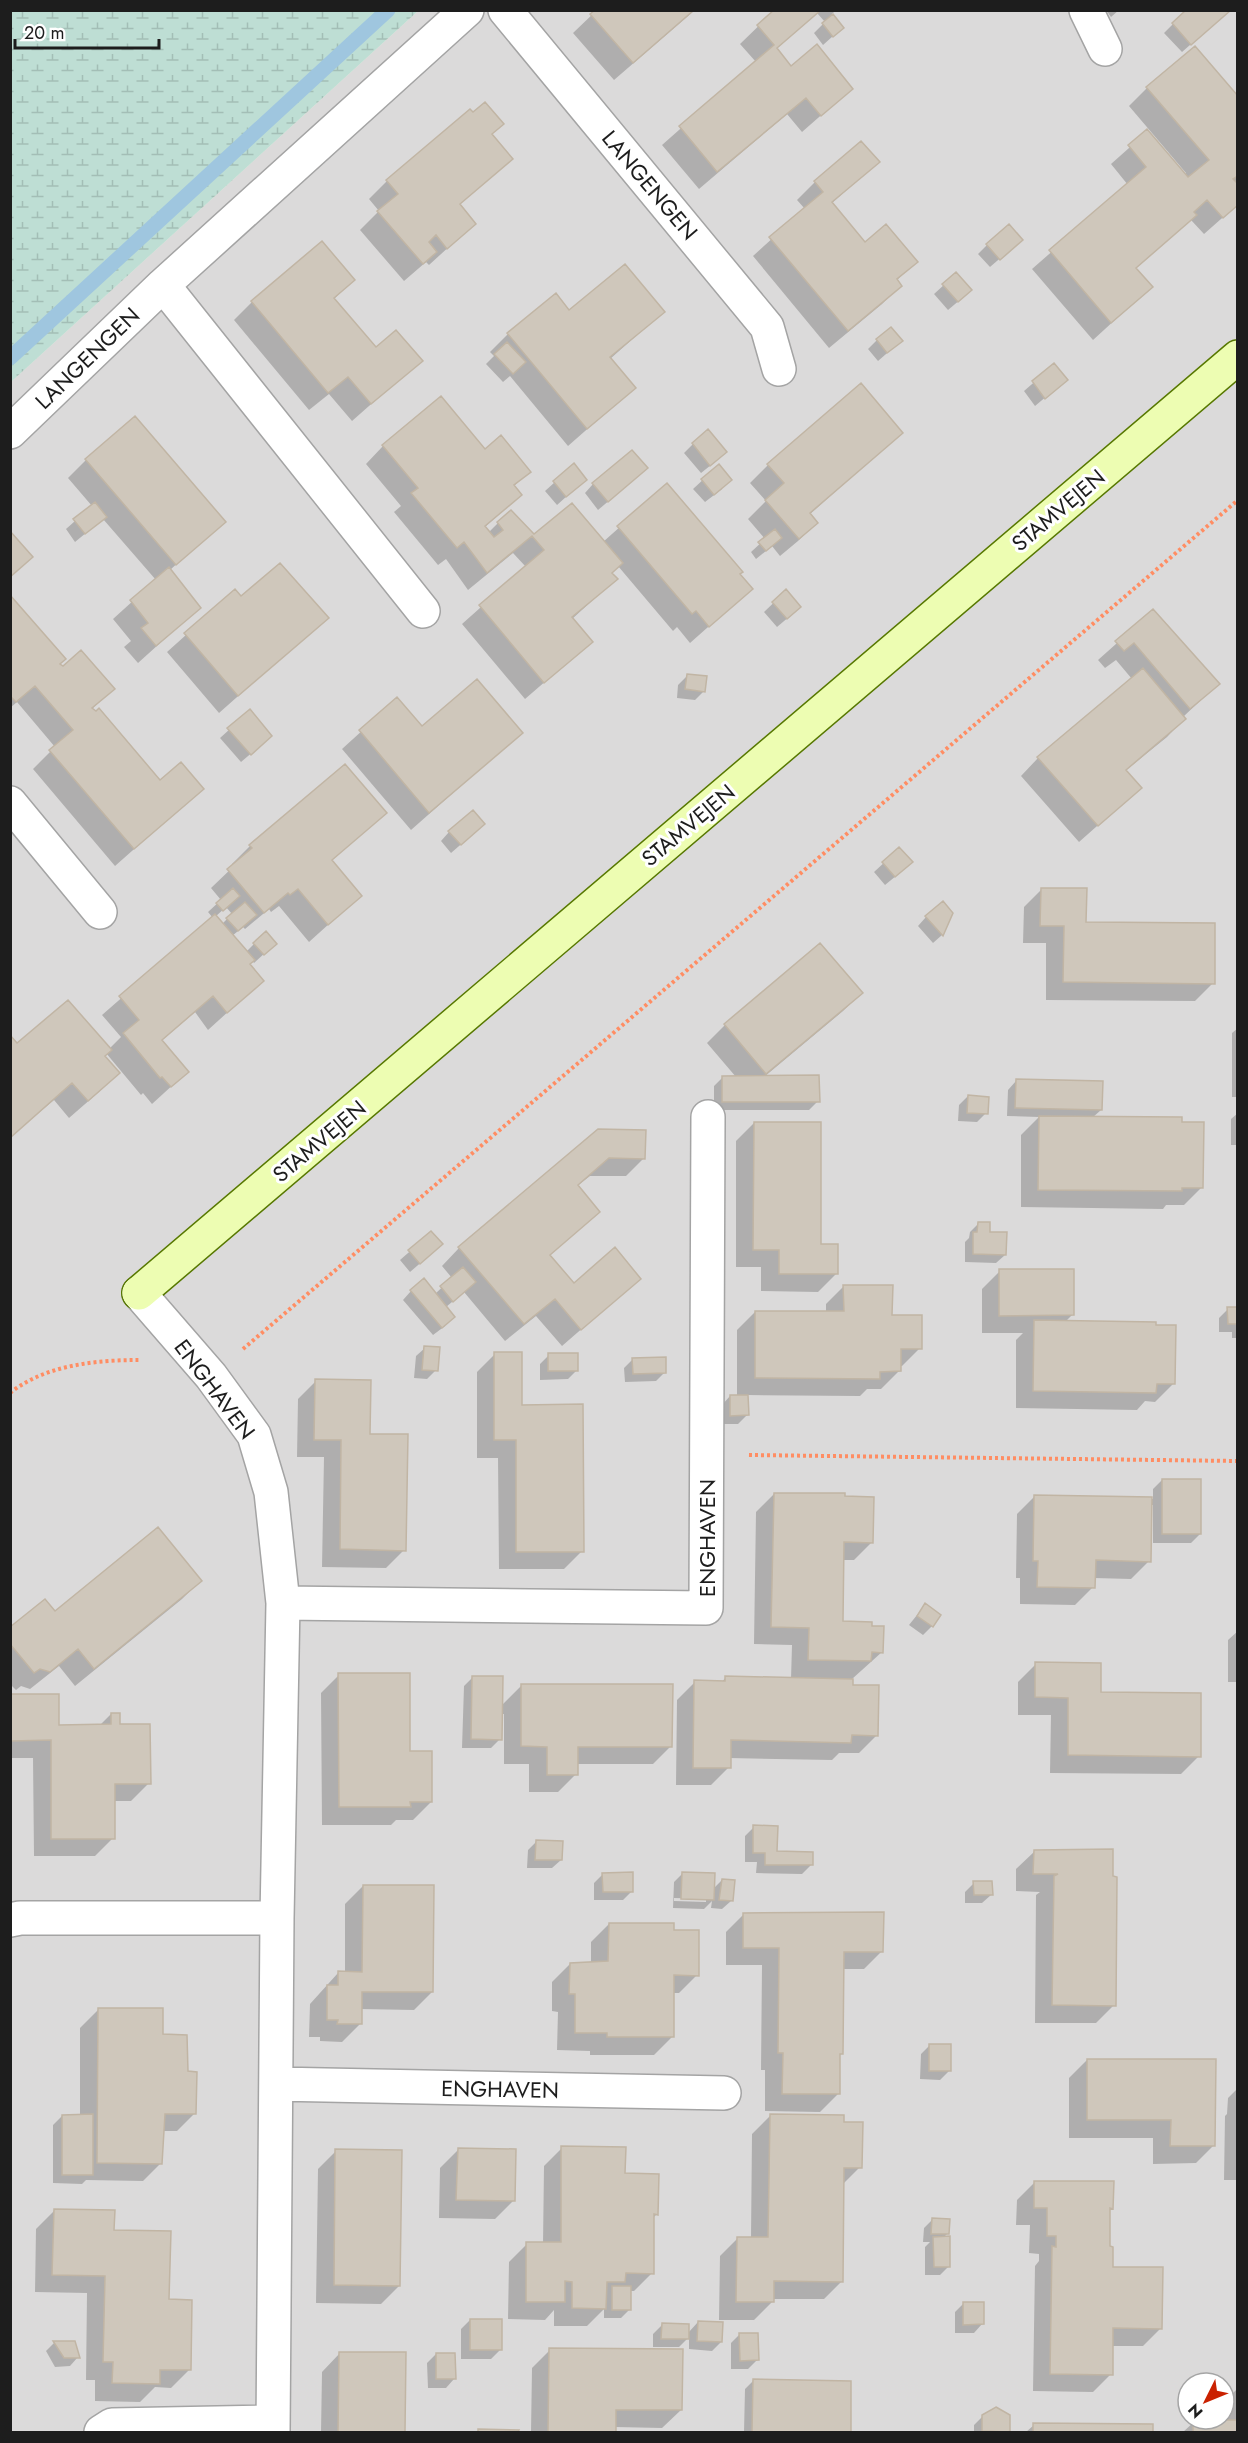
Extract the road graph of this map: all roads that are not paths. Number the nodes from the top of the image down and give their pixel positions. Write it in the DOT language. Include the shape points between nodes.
graph roads {
  1 [pos="467,10"];
  2 [pos="505,10"];
  3 [pos="1086,10"];
  4 [pos="1105,49"];
  5 [pos="163,285"];
  6 [pos="1238,357"];
  7 [pos="779,369"];
  8 [pos="10,432"];
  9 [pos="423,611"];
  10 [pos="10,803"];
  11 [pos="100,912"];
  12 [pos="708,1117"];
  13 [pos="139,1293"];
  14 [pos="283,1603"];
  15 [pos="277,1918"];
  16 [pos="10,1920"];
  17 [pos="276,2085"];
  18 [pos="724,2093"];
  19 [pos="273,2427"];
  20 [pos="101,2433"];
  1 -- 5 [label="street, LANGENGEN"];
  2 -- 7 [label="street, LANGENGEN" via="767,327"];
  3 -- 4 [label="street"];
  5 -- 8 [label="street, LANGENGEN"];
  5 -- 9 [label="street"];
  6 -- 13 [label="street, STAMVEJEN"];
  10 -- 11 [label="street"];
  12 -- 14 [label="street, ENGHAVEN" via="706,1608"];
  13 -- 14 [label="street, ENGHAVEN" via="211,1376 254,1435 271,1492"];
  14 -- 15 [label="street, ENGHAVEN"];
  15 -- 16 [label="street"];
  15 -- 17 [label="street, ENGHAVEN"];
  17 -- 18 [label="street, ENGHAVEN"];
  17 -- 19 [label="street, ENGHAVEN"];
  19 -- 20 [label="street, ENGHAVEN" via="112,2425"];
}
